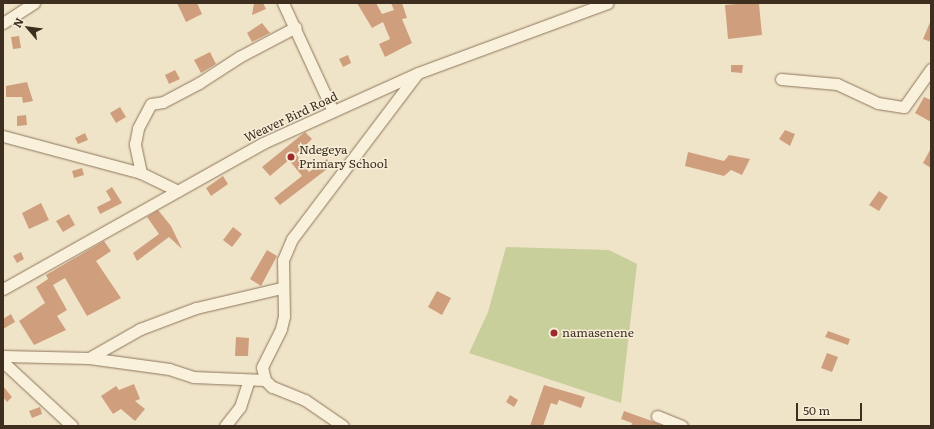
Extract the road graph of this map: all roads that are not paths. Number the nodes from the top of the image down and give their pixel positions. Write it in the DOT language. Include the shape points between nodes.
graph roads {
  1 [pos="34,3"];
  2 [pos="283,3"];
  3 [pos="607,3"];
  4 [pos="3,23"];
  5 [pos="296,27"];
  6 [pos="931,70"];
  7 [pos="418,73"];
  8 [pos="781,79"];
  9 [pos="333,111"];
  10 [pos="3,136"];
  11 [pos="141,173"];
  12 [pos="178,191"];
  13 [pos="3,288"];
  14 [pos="281,288"];
  15 [pos="3,356"];
  16 [pos="89,358"];
  17 [pos="3,362"];
  18 [pos="265,380"];
  19 [pos="248,382"];
  20 [pos="657,416"];
  21 [pos="72,426"];
  22 [pos="225,426"];
  23 [pos="343,426"];
  24 [pos="682,426"];
  1 -- 4 [label="street"];
  2 -- 5 [label="street"];
  3 -- 7 [label="street, Weaver Bird Road"];
  5 -- 9 [label="street"];
  5 -- 11 [label="street" via="239,57 199,84 163,102 151,104 138,128 135,144"];
  6 -- 8 [label="street" via="904,107 878,103 836,84"];
  7 -- 9 [label="street, Weaver Bird Road"];
  7 -- 14 [label="street" via="292,239 283,260"];
  9 -- 12 [label="street, Weaver Bird Road" via="263,143"];
  10 -- 11 [label="street"];
  11 -- 12 [label="street"];
  12 -- 13 [label="street, Weaver Bird Road"];
  14 -- 16 [label="street" via="196,308 140,329"];
  14 -- 18 [label="street" via="281,329 262,368"];
  15 -- 16 [label="street"];
  16 -- 19 [label="street" via="169,369 193,377"];
  17 -- 21 [label="street"];
  18 -- 19 [label="street"];
  18 -- 23 [label="street" via="272,387 305,400"];
  19 -- 22 [label="street" via="240,407"];
  20 -- 24 [label="street"];
}
